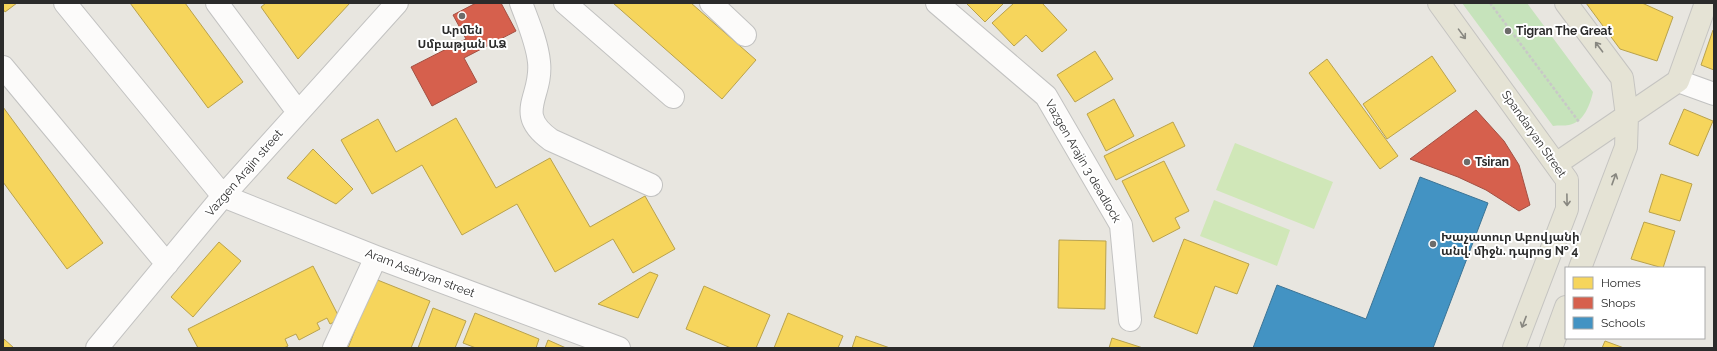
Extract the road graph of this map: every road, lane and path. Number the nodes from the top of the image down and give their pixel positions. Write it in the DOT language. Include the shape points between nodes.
graph roads {
  1 [pos="65,3"];
  2 [pos="217,3"];
  3 [pos="521,3"];
  4 [pos="565,3"];
  5 [pos="711,3"];
  6 [pos="937,3"];
  7 [pos="1439,3"];
  8 [pos="1490,3"];
  9 [pos="1566,3"];
  10 [pos="1706,3"];
  11 [pos="383,8"];
  12 [pos="745,35"];
  13 [pos="3,67"];
  14 [pos="1678,82"];
  15 [pos="1714,94"];
  16 [pos="673,97"];
  17 [pos="298,112"];
  18 [pos="1627,116"];
  19 [pos="1577,120"];
  20 [pos="1556,164"];
  21 [pos="651,185"];
  22 [pos="223,196"];
  23 [pos="376,257"];
  24 [pos="167,264"];
  25 [pos="1580,267"];
  26 [pos="1565,310"];
  27 [pos="1130,320"];
  28 [pos="97,348"];
  29 [pos="334,348"];
  30 [pos="619,348"];
  31 [pos="1514,348"];
  32 [pos="1551,348"];
  1 -- 22 [label="street"];
  2 -- 17 [label="street"];
  3 -- 21 [label="street" via="533,34 539,63 538,84 531,108 532,119 540,132 551,140"];
  4 -- 16 [label="street"];
  5 -- 12 [label="street"];
  6 -- 27 [label="street, Vazgen Arajin 3 deadlock" via="1046,96 1121,225"];
  7 -- 20 [label="main road, Spandaryan Street, one-way"];
  8 -- 19 [label="path"];
  18 -- 9 [label="main road, one-way" via="1622,78"];
  10 -- 14 [label="main road"];
  11 -- 17 [label="street, Vazgen Arajin street"];
  13 -- 24 [label="street"];
  14 -- 15 [label="street"];
  14 -- 18 [label="main road"];
  17 -- 22 [label="street, Vazgen Arajin street"];
  18 -- 20 [label="main road"];
  25 -- 18 [label="main road, one-way" via="1626,147"];
  20 -- 31 [label="main road, Spandaryan Street, one-way" via="1567,180 1567,209"];
  22 -- 23 [label="street, Aram Asatryan street"];
  22 -- 24 [label="street, Vazgen Arajin street"];
  23 -- 29 [label="street"];
  23 -- 30 [label="street, Aram Asatryan street"];
  24 -- 28 [label="street, Vazgen Arajin street"];
  26 -- 32 [label="main road"];
}
